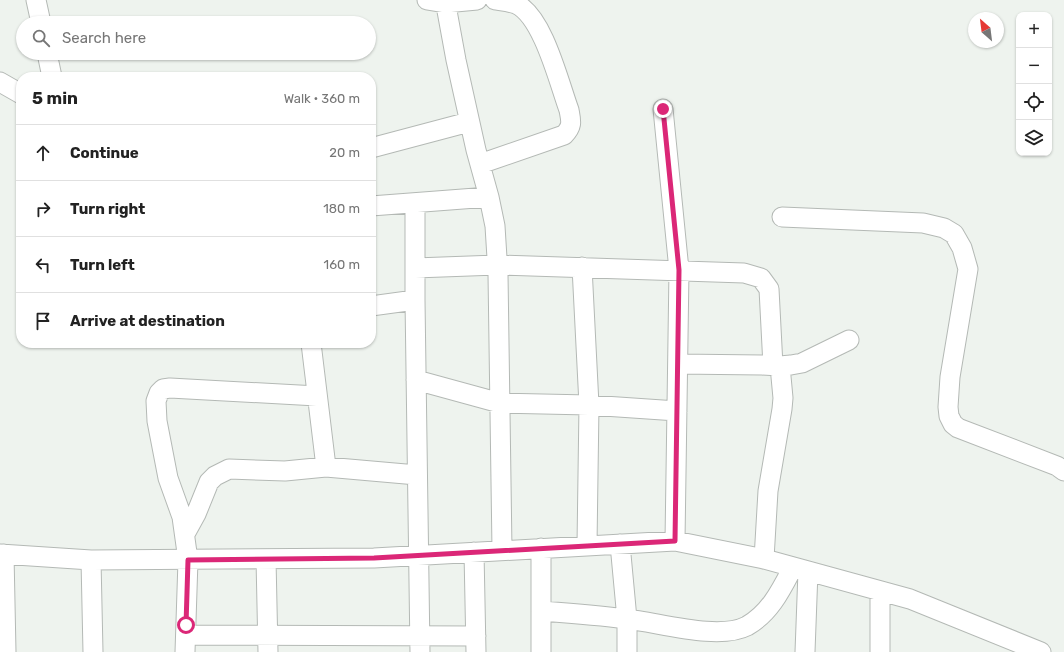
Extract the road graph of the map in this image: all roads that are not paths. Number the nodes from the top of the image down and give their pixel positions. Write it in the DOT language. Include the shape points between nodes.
graph roads {
  1 [pos="36,0"];
  2 [pos="477,0"];
  3 [pos="494,0"];
  4 [pos="439,1"];
  5 [pos="39,16"];
  6 [pos="48,60"];
  7 [pos="51,72"];
  8 [pos="0,82"];
  9 [pos="16,91"];
  10 [pos="663,109"];
  11 [pos="469,122"];
  12 [pos="376,147"];
  13 [pos="480,164"];
  14 [pos="489,197"];
  15 [pos="415,203"];
  16 [pos="376,206"];
  17 [pos="782,217"];
  18 [pos="497,265"];
  19 [pos="582,267"];
  20 [pos="415,268"];
  21 [pos="679,270"];
  22 [pos="415,300"];
  23 [pos="376,305"];
  24 [pos="849,340"];
  25 [pos="312,348"];
  26 [pos="678,364"];
  27 [pos="776,366"];
  28 [pos="416,380"];
  29 [pos="317,396"];
  30 [pos="500,403"];
  31 [pos="589,405"];
  32 [pos="677,411"];
  33 [pos="326,467"];
  34 [pos="1064,471"];
  35 [pos="417,474"];
  36 [pos="185,534"];
  37 [pos="675,541"];
  38 [pos="620,544"];
  39 [pos="587,546"];
  40 [pos="541,548"];
  41 [pos="502,550"];
  42 [pos="474,552"];
  43 [pos="2,554"];
  44 [pos="418,556"];
  45 [pos="266,559"];
  46 [pos="764,559"];
  47 [pos="91,560"];
  48 [pos="188,560"];
  49 [pos="801,569"];
  50 [pos="880,591"];
  51 [pos="541,611"];
  52 [pos="627,619"];
  53 [pos="185,643"];
  54 [pos="268,644"];
  55 [pos="366,644"];
  56 [pos="420,644"];
  57 [pos="476,644"];
  58 [pos="1009,646"];
  59 [pos="6,652"];
  60 [pos="93,652"];
  61 [pos="541,652"];
  62 [pos="627,652"];
  63 [pos="805,652"];
  64 [pos="880,652"];
  65 [pos="1041,652"];
  1 -- 5 [label="street"];
  2 -- 4 [label="street"];
  3 -- 13 [label="street" via="516,4 537,25 569,110 571,122 570,129 564,135"];
  4 -- 11 [label="street" via="456,60"];
  6 -- 7 [label="street"];
  8 -- 9 [label="street"];
  10 -- 21 [label="street"];
  11 -- 12 [label="street"];
  11 -- 13 [label="street"];
  13 -- 14 [label="street"];
  14 -- 15 [label="street"];
  14 -- 18 [label="street" via="495,226"];
  15 -- 16 [label="street"];
  15 -- 20 [label="street"];
  17 -- 34 [label="street" via="923,223 944,228 954,234 962,248 968,269 950,377 949,416 958,428 1057,466"];
  18 -- 19 [label="street"];
  18 -- 20 [label="street"];
  18 -- 30 [label="street"];
  19 -- 21 [label="street"];
  19 -- 31 [label="street"];
  20 -- 22 [label="street"];
  21 -- 26 [label="street"];
  21 -- 27 [label="street" via="744,273 761,278 769,289"];
  22 -- 23 [label="street"];
  22 -- 28 [label="street"];
  24 -- 27 [label="street" via="802,363"];
  25 -- 29 [label="street"];
  26 -- 27 [label="street"];
  26 -- 32 [label="street"];
  27 -- 46 [label="street" via="782,409 768,491"];
  28 -- 30 [label="street"];
  28 -- 35 [label="street"];
  29 -- 33 [label="street"];
  29 -- 36 [label="street" via="170,388 159,393 156,401 157,421 168,478 182,517"];
  30 -- 31 [label="street"];
  30 -- 41 [label="street"];
  31 -- 32 [label="street"];
  31 -- 39 [label="street"];
  32 -- 37 [label="street"];
  33 -- 35 [label="street"];
  33 -- 36 [label="street" via="285,471 222,472 209,482"];
  35 -- 44 [label="street"];
  36 -- 48 [label="street"];
  37 -- 38 [label="street"];
  37 -- 46 [label="street"];
  38 -- 39 [label="street"];
  38 -- 52 [label="street"];
  39 -- 40 [label="street"];
  40 -- 41 [label="street"];
  40 -- 51 [label="street"];
  41 -- 42 [label="street"];
  42 -- 44 [label="street"];
  42 -- 57 [label="street"];
  43 -- 47 [label="street"];
  43 -- 59 [label="street"];
  44 -- 45 [label="street"];
  44 -- 56 [label="street"];
  45 -- 48 [label="street"];
  45 -- 54 [label="street"];
  46 -- 49 [label="street"];
  47 -- 48 [label="street"];
  47 -- 60 [label="street"];
  48 -- 53 [label="street"];
  49 -- 50 [label="street"];
  49 -- 52 [label="street" via="763,614 746,626 730,631 707,632"];
  49 -- 63 [label="street"];
  50 -- 58 [label="street" via="910,599"];
  50 -- 64 [label="street"];
  51 -- 52 [label="street"];
  51 -- 61 [label="street"];
  52 -- 62 [label="street"];
  53 -- 54 [label="street"];
  54 -- 55 [label="street"];
  55 -- 56 [label="street"];
  56 -- 57 [label="street"];
  58 -- 65 [label="street"];
}
